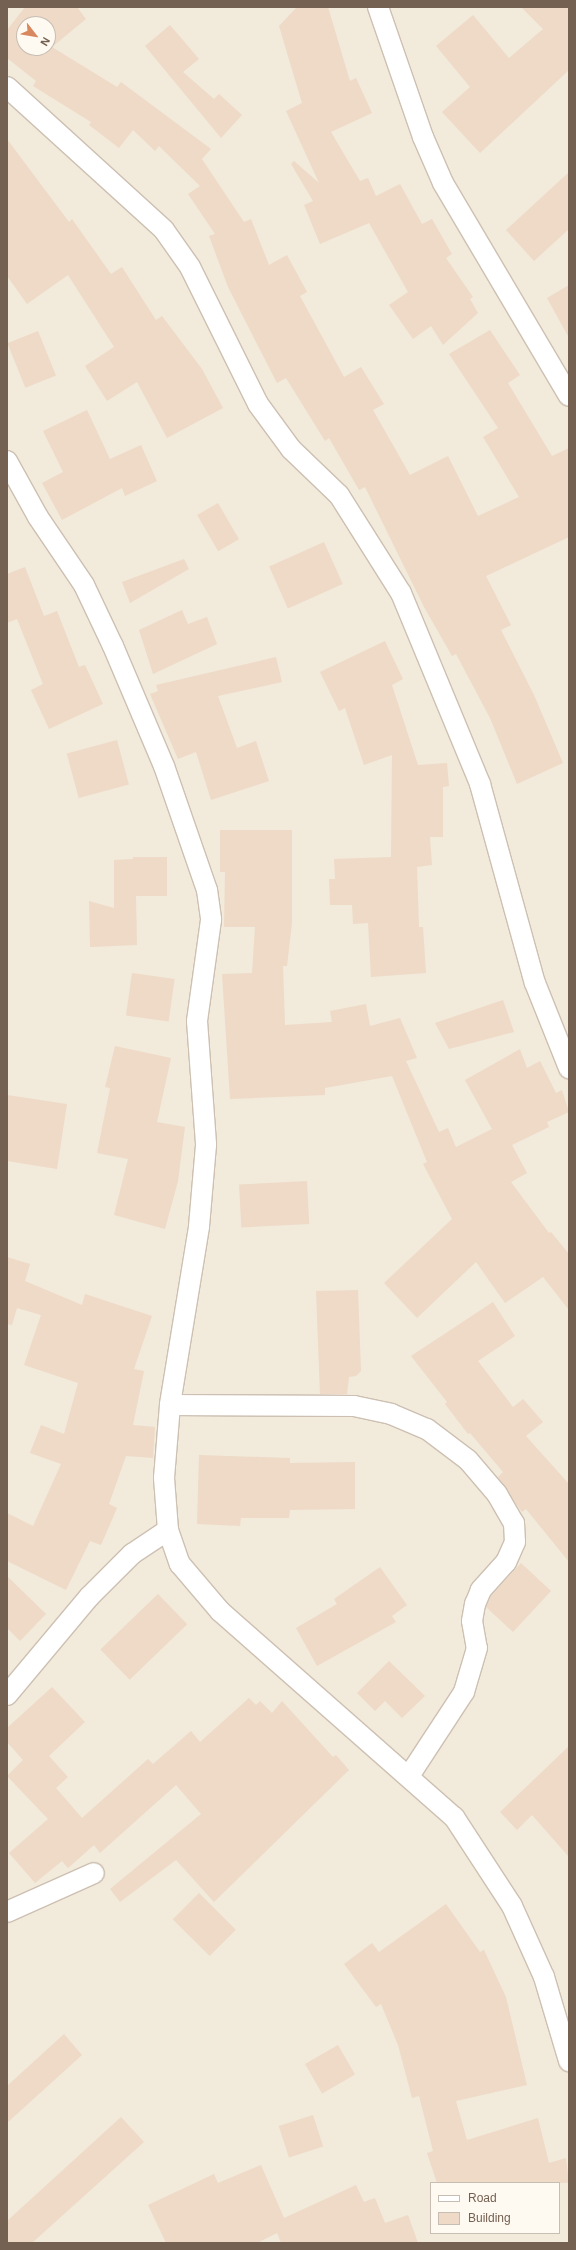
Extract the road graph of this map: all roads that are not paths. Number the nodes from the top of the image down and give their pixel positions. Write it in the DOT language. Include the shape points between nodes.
graph roads {
  1 [pos="378,7"];
  2 [pos="7,87"];
  3 [pos="569,396"];
  4 [pos="7,461"];
  5 [pos="569,1068"];
  6 [pos="170,1405"];
  7 [pos="168,1530"];
  8 [pos="7,1695"];
  9 [pos="409,1776"];
  10 [pos="94,1873"];
  11 [pos="7,1912"];
  12 [pos="569,2061"];
  1 -- 3 [label="street" via="423,137 444,183"];
  2 -- 5 [label="street" via="164,230 190,266 258,404 291,449 339,495 401,593 480,784 535,983"];
  4 -- 6 [label="street" via="38,517 84,585 114,646 164,766 207,890 211,920 197,1021 206,1145 198,1227"];
  6 -- 7 [label="street" via="164,1478"];
  6 -- 9 [label="street" via="354,1406 392,1414 427,1429 468,1460 497,1494 514,1524 516,1542 506,1562 481,1590 475,1604 472,1621 477,1648 464,1692"];
  7 -- 8 [label="street" via="132,1554 89,1597"];
  7 -- 9 [label="street" via="180,1564 220,1611"];
  9 -- 12 [label="street" via="454,1817 512,1906 544,1977"];
  10 -- 11 [label="street"];
}
